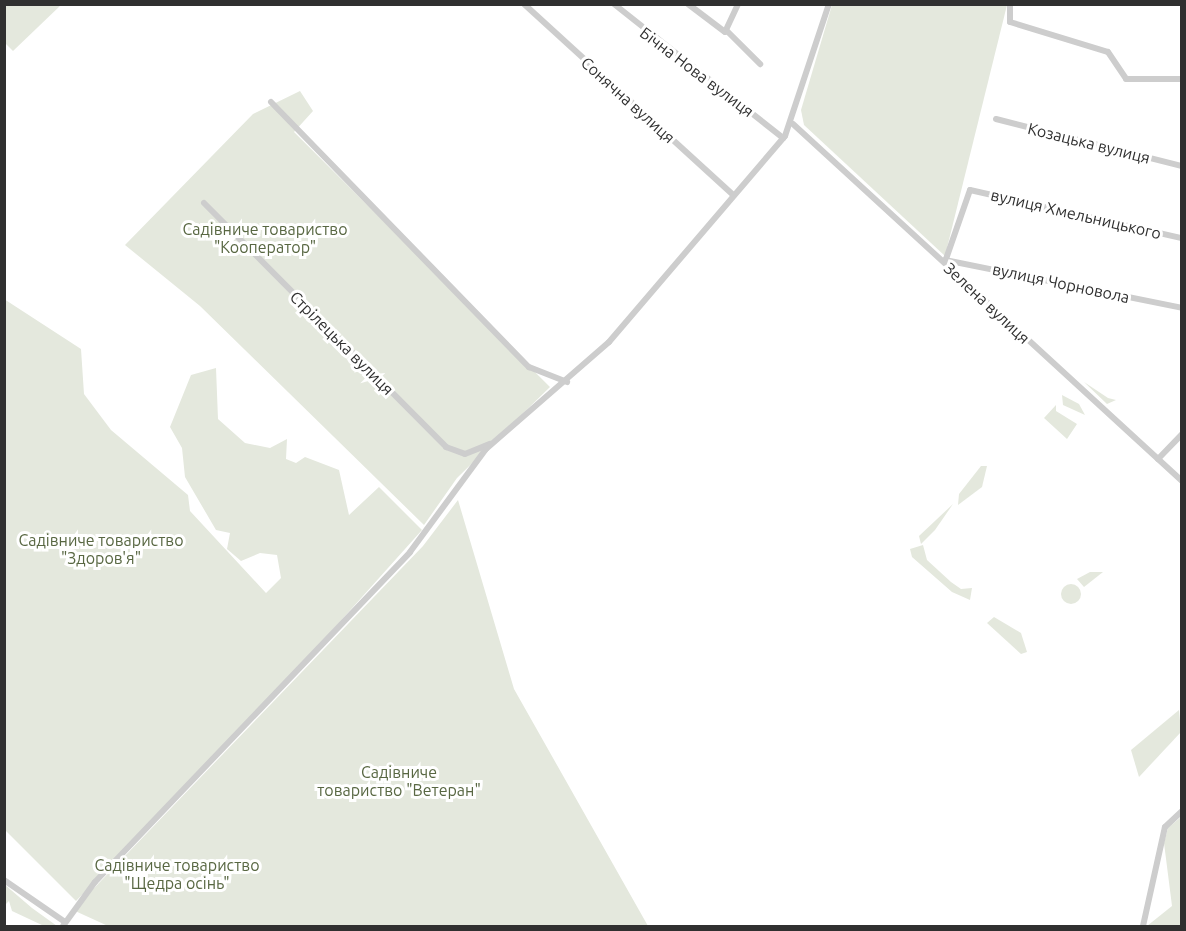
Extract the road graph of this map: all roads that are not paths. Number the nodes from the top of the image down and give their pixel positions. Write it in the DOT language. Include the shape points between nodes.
graph roads {
  1 [pos="524,4"];
  2 [pos="614,4"];
  3 [pos="688,4"];
  4 [pos="738,4"];
  5 [pos="829,4"];
  6 [pos="1010,4"];
  7 [pos="727,31"];
  8 [pos="760,64"];
  9 [pos="1182,79"];
  10 [pos="271,102"];
  11 [pos="996,119"];
  12 [pos="793,124"];
  13 [pos="783,138"];
  14 [pos="1182,166"];
  15 [pos="733,195"];
  16 [pos="204,203"];
  17 [pos="1182,238"];
  18 [pos="945,260"];
  19 [pos="1182,308"];
  20 [pos="567,382"];
  21 [pos="1182,434"];
  22 [pos="491,443"];
  23 [pos="1158,459"];
  24 [pos="1182,481"];
  25 [pos="1182,811"];
  26 [pos="4,880"];
  27 [pos="64,924"];
  28 [pos="1143,927"];
  1 -- 15 [label="street, Сонячна вулиця"];
  2 -- 13 [label="street, Бічна Нова вулиця"];
  3 -- 7 [label="street"];
  4 -- 7 [label="street"];
  5 -- 12 [label="street"];
  6 -- 9 [label="street" via="1010,22 1108,52 1126,79"];
  7 -- 8 [label="street"];
  10 -- 20 [label="street" via="529,367"];
  11 -- 14 [label="street, Козацька вулиця"];
  12 -- 13 [label="street"];
  12 -- 18 [label="street, Зелена вулиця"];
  13 -- 15 [label="street"];
  15 -- 20 [label="street" via="609,342"];
  16 -- 22 [label="street, Стрілецька вулиця" via="446,447 465,454"];
  17 -- 18 [label="street, вулиця Хмельницького" via="970,190"];
  18 -- 19 [label="street, вулиця Чорновола"];
  18 -- 23 [label="street, Зелена вулиця"];
  20 -- 22 [label="street"];
  21 -- 23 [label="street"];
  22 -- 27 [label="street" via="410,552 103,874"];
  23 -- 24 [label="street, Зелена вулиця"];
  25 -- 28 [label="street" via="1165,827"];
  26 -- 27 [label="street"];
}
